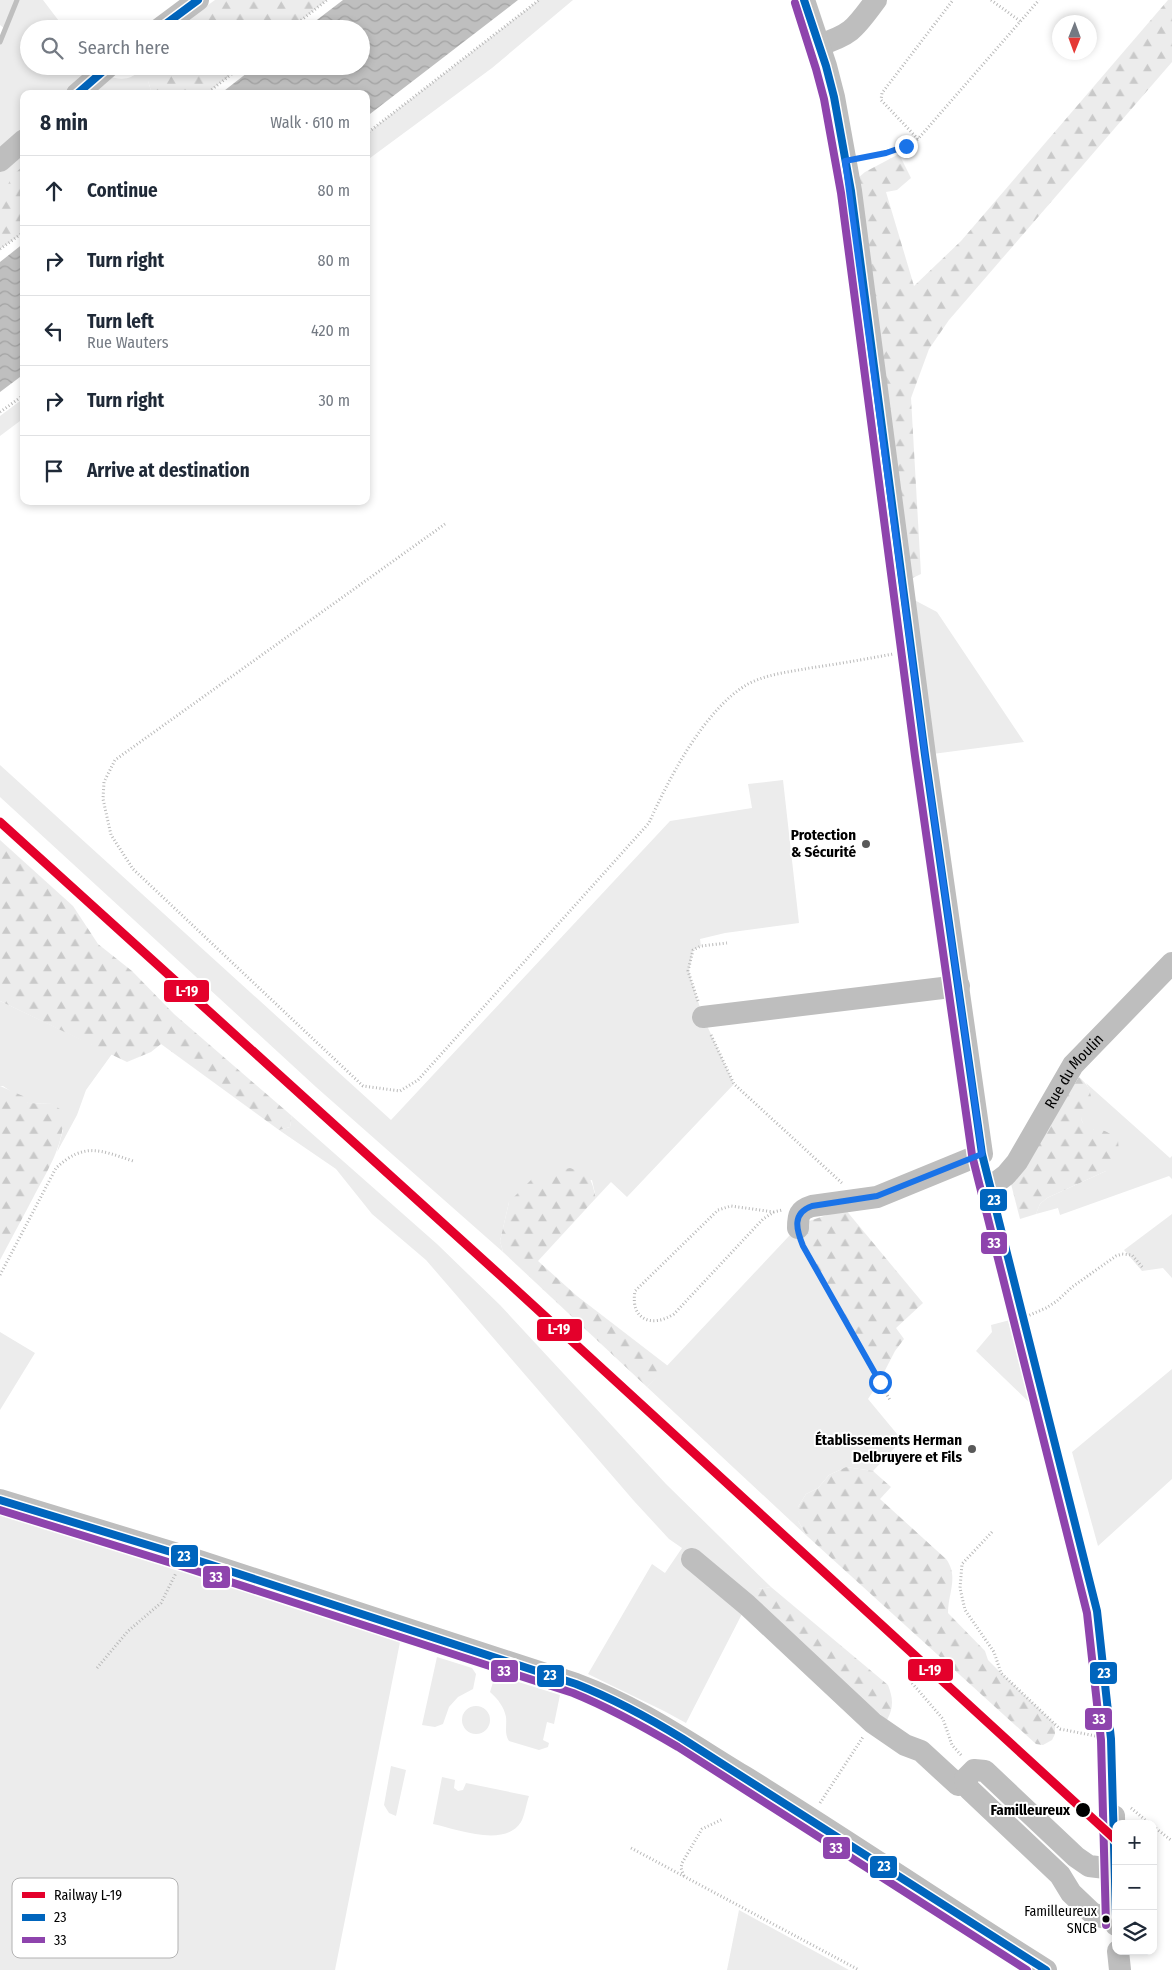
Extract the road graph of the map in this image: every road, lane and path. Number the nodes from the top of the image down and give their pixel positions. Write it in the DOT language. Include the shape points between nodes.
graph roads {
  1 [pos="198,0"];
  2 [pos="327,0"];
  3 [pos="539,0"];
  4 [pos="804,0"];
  5 [pos="876,0"];
  6 [pos="953,0"];
  7 [pos="991,0"];
  8 [pos="1039,0"];
  9 [pos="171,20"];
  10 [pos="301,20"];
  11 [pos="1020,21"];
  12 [pos="819,45"];
  13 [pos="98,75"];
  14 [pos="230,75"];
  15 [pos="81,90"];
  16 [pos="211,90"];
  17 [pos="370,131"];
  18 [pos="918,139"];
  19 [pos="20,143"];
  20 [pos="0,160"];
  21 [pos="845,161"];
  22 [pos="20,235"];
  23 [pos="0,249"];
  24 [pos="20,398"];
  25 [pos="0,412"];
  26 [pos="445,524"];
  27 [pos="911,651"];
  28 [pos="727,943"];
  29 [pos="1172,963"];
  30 [pos="959,986"];
  31 [pos="702,1017"];
  32 [pos="133,1161"];
  33 [pos="989,1188"];
  34 [pos="860,1199"];
  35 [pos="812,1206"];
  36 [pos="774,1212"];
  37 [pos="798,1228"];
  38 [pos="1143,1268"];
  39 [pos="0,1275"];
  40 [pos="1022,1318"];
  41 [pos="890,1400"];
  42 [pos="0,1500"];
  43 [pos="992,1532"];
  44 [pos="184,1556"];
  45 [pos="692,1559"];
  46 [pos="97,1668"];
  47 [pos="912,1683"];
  48 [pos="873,1723"];
  49 [pos="1112,1739"];
  50 [pos="966,1777"];
  51 [pos="810,1818"];
  52 [pos="722,1819"];
  53 [pos="1157,1829"];
  54 [pos="1172,1841"];
  55 [pos="631,1848"];
  56 [pos="1089,1866"];
  57 [pos="1112,1868"];
  58 [pos="684,1876"];
  59 [pos="1071,1893"];
  60 [pos="1112,1920"];
  61 [pos="1118,1955"];
  62 [pos="859,1970"];
  63 [pos="1046,1970"];
  64 [pos="1120,1970"];
  1 -- 9 [label="street"];
  2 -- 10 [label="path"];
  3 -- 17 [label="path"];
  4 -- 12 [label="street"];
  5 -- 12 [label="street" via="854,29"];
  6 -- 18 [label="path" via="882,93 881,100"];
  7 -- 11 [label="path"];
  8 -- 11 [label="path"];
  11 -- 18 [label="path"];
  12 -- 21 [label="street" via="834,97"];
  13 -- 15 [label="street"];
  14 -- 16 [label="path"];
  18 -- 21 [label="path" via="886,153"];
  19 -- 20 [label="street"];
  21 -- 27 [label="street"];
  22 -- 23 [label="path"];
  24 -- 25 [label="path"];
  26 -- 27 [label="path" via="115,760 104,782 103,799 111,835 133,869 363,1086 400,1091 418,1080 649,823 667,783 691,744 726,701 748,684 772,675"];
  27 -- 30 [label="street"];
  28 -- 31 [label="path" via="701,946 694,950 690,959 688,971"];
  29 -- 33 [label="street, Rue du Moulin" via="1073,1066 1016,1162"];
  30 -- 31 [label="street"];
  30 -- 34 [label="street" via="982,1154 894,1191"];
  31 -- 34 [label="path" via="734,1084"];
  32 -- 39 [label="path" via="100,1150 82,1150 65,1159 56,1168"];
  34 -- 35 [label="street"];
  35 -- 36 [label="path"];
  35 -- 37 [label="street" via="798,1215"];
  36 -- 36 [label="path" via="763,1219 674,1314 656,1322 638,1314 633,1306 634,1291 718,1210 731,1206"];
  37 -- 41 [label="path" via="803,1246"];
  38 -- 40 [label="path" via="1132,1255 1116,1256 1057,1301"];
  42 -- 44 [label="street"];
  43 -- 49 [label="path" via="962,1564 960,1588 965,1610 994,1652 1001,1673 1060,1729"];
  44 -- 46 [label="path" via="161,1603 128,1631"];
  44 -- 51 [label="street" via="608,1696 643,1714"];
  45 -- 48 [label="street"];
  47 -- 50 [label="path" via="943,1719"];
  48 -- 50 [label="street" via="905,1745 921,1750"];
  48 -- 51 [label="path"];
  50 -- 56 [label="street" via="985,1772"];
  50 -- 59 [label="street" via="969,1789 1060,1875"];
  51 -- 63 [label="street"];
  52 -- 58 [label="path" via="702,1830 682,1863"];
  53 -- 54 [label="path"];
  55 -- 58 [label="path"];
  56 -- 57 [label="street"];
  56 -- 59 [label="street" via="1075,1874"];
  58 -- 62 [label="path"];
  59 -- 60 [label="street" via="1092,1913"];
  61 -- 64 [label="street"];
}
